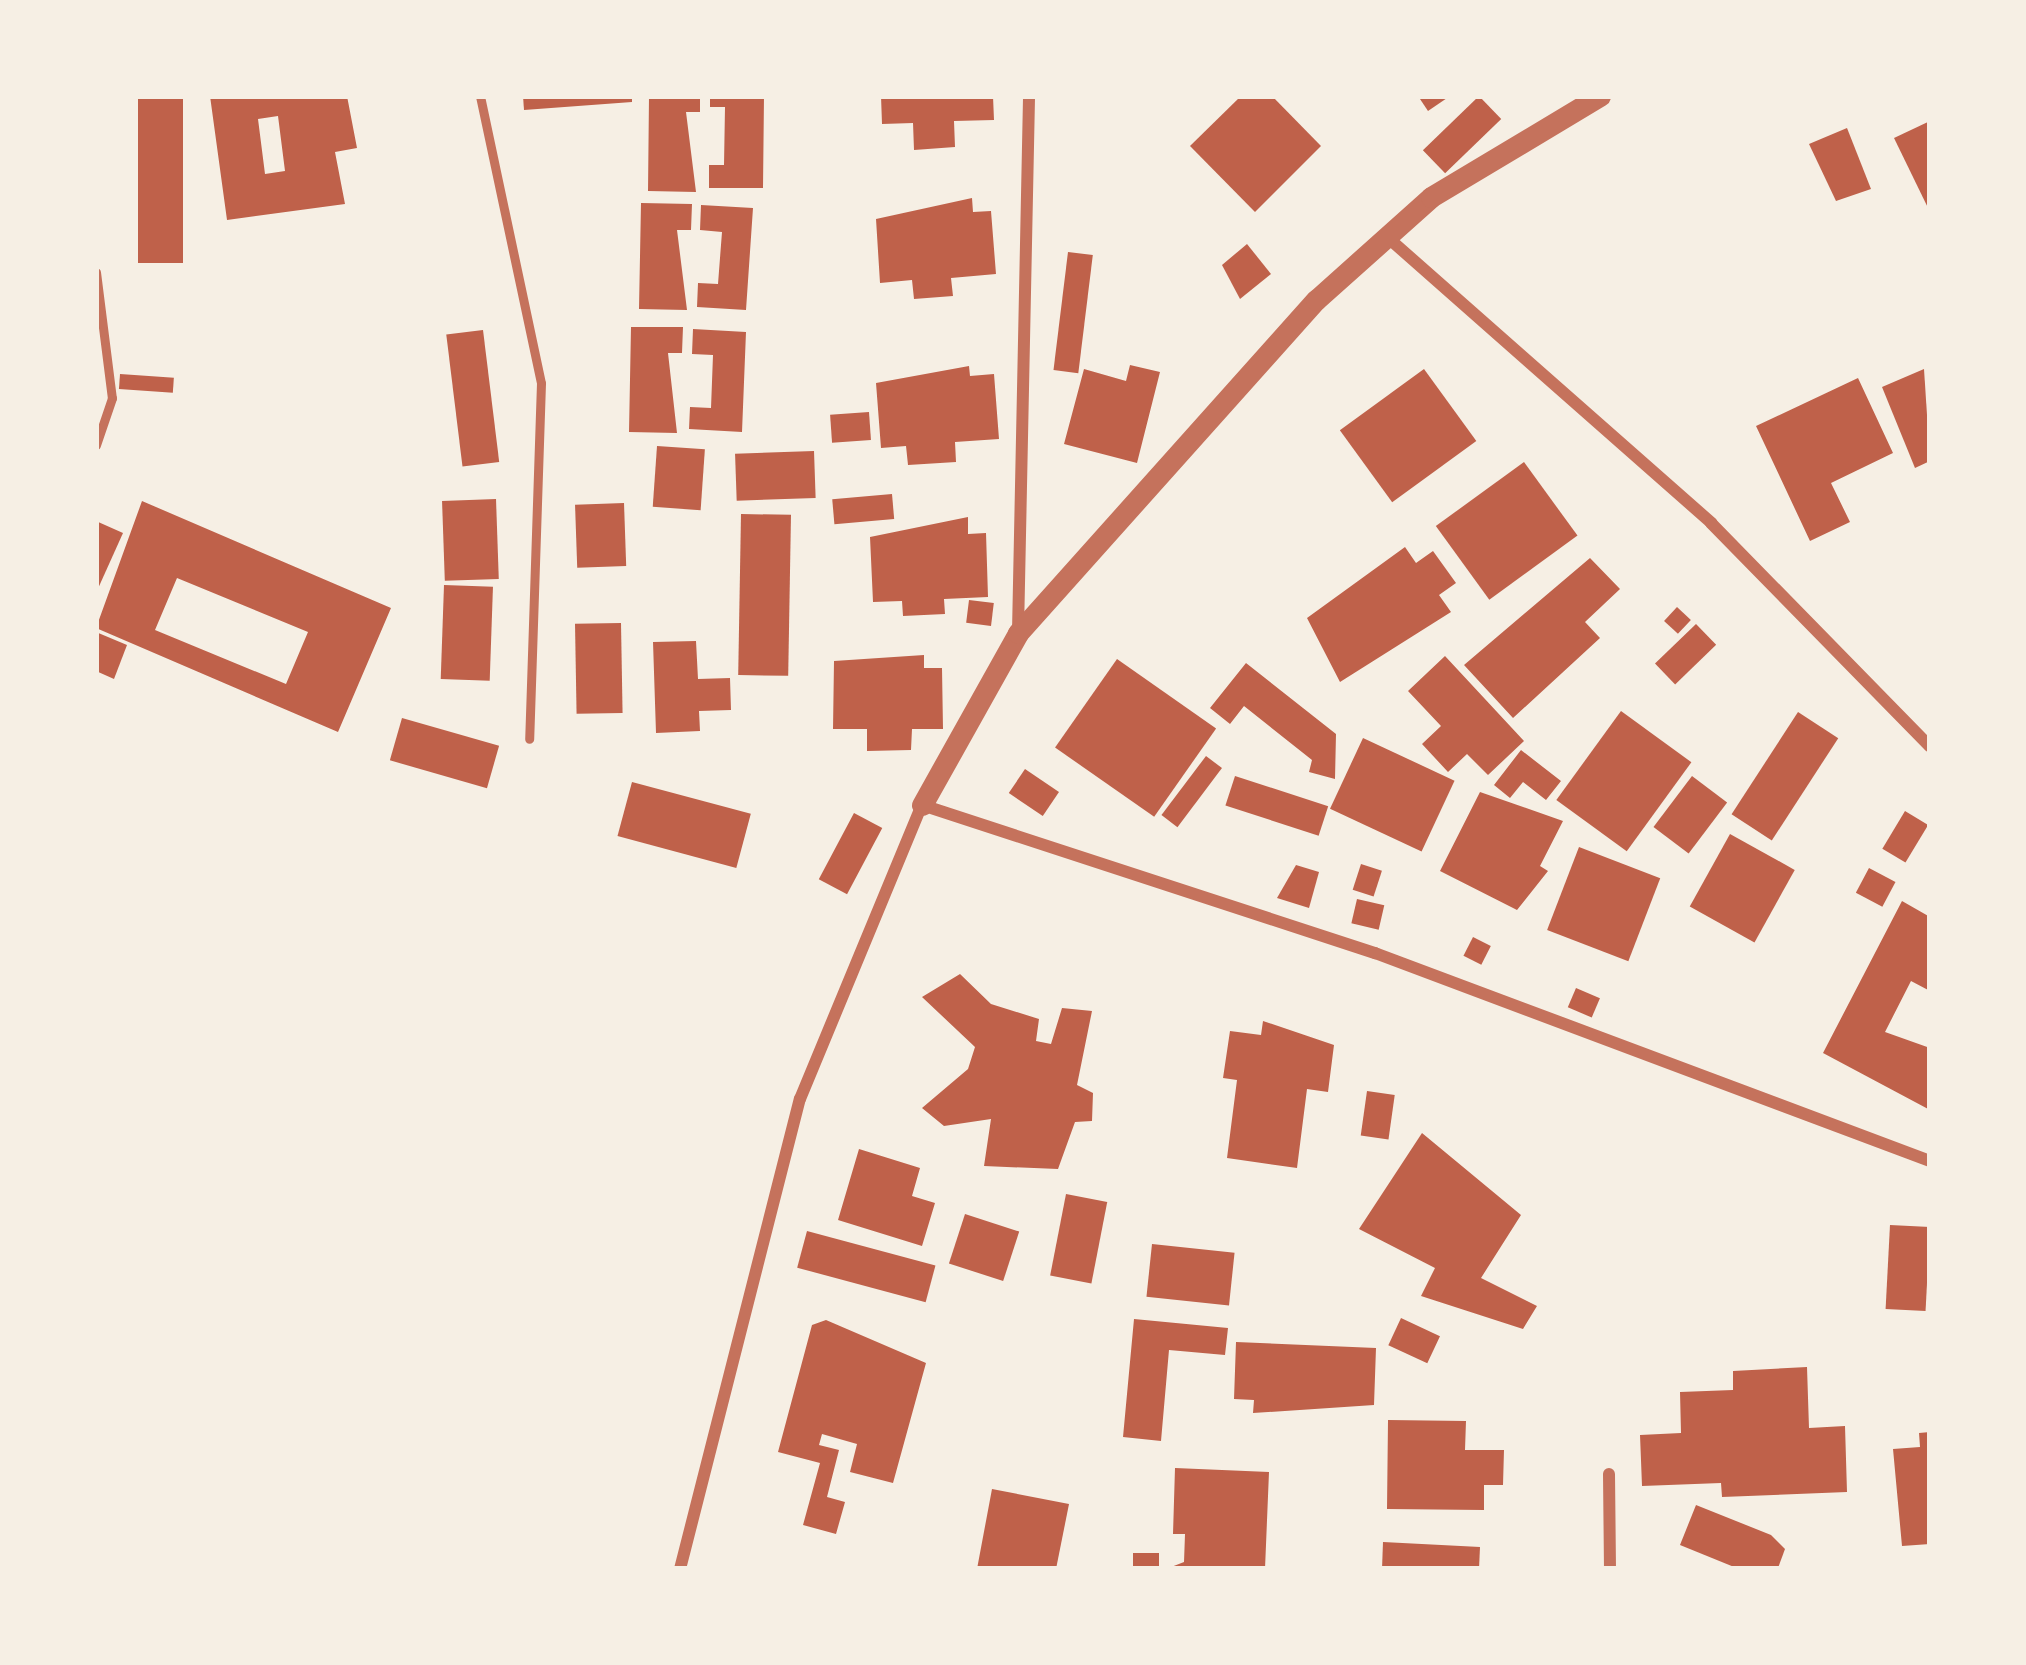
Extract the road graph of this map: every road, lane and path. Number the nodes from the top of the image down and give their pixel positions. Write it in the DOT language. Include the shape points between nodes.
graph roads {
  1 [pos="479,96"];
  2 [pos="1029,96"];
  3 [pos="1600,96"];
  4 [pos="1385,236"];
  5 [pos="96,272"];
  6 [pos="96,445"];
  7 [pos="1018,633"];
  8 [pos="529,739"];
  9 [pos="1930,747"];
  10 [pos="922,805"];
  11 [pos="1930,1161"];
  12 [pos="1609,1474"];
  13 [pos="680,1569"];
  14 [pos="1610,1569"];
  1 -- 8 [label="lane" via="541,383"];
  2 -- 7 [label="street"];
  3 -- 4 [label="street"];
  4 -- 7 [label="street"];
  4 -- 9 [label="street" via="1711,523"];
  5 -- 6 [label="lane" via="112,398"];
  7 -- 10 [label="street"];
  10 -- 11 [label="street" via="1353,945"];
  10 -- 13 [label="street" via="800,1099"];
  12 -- 14 [label="street"];
}
